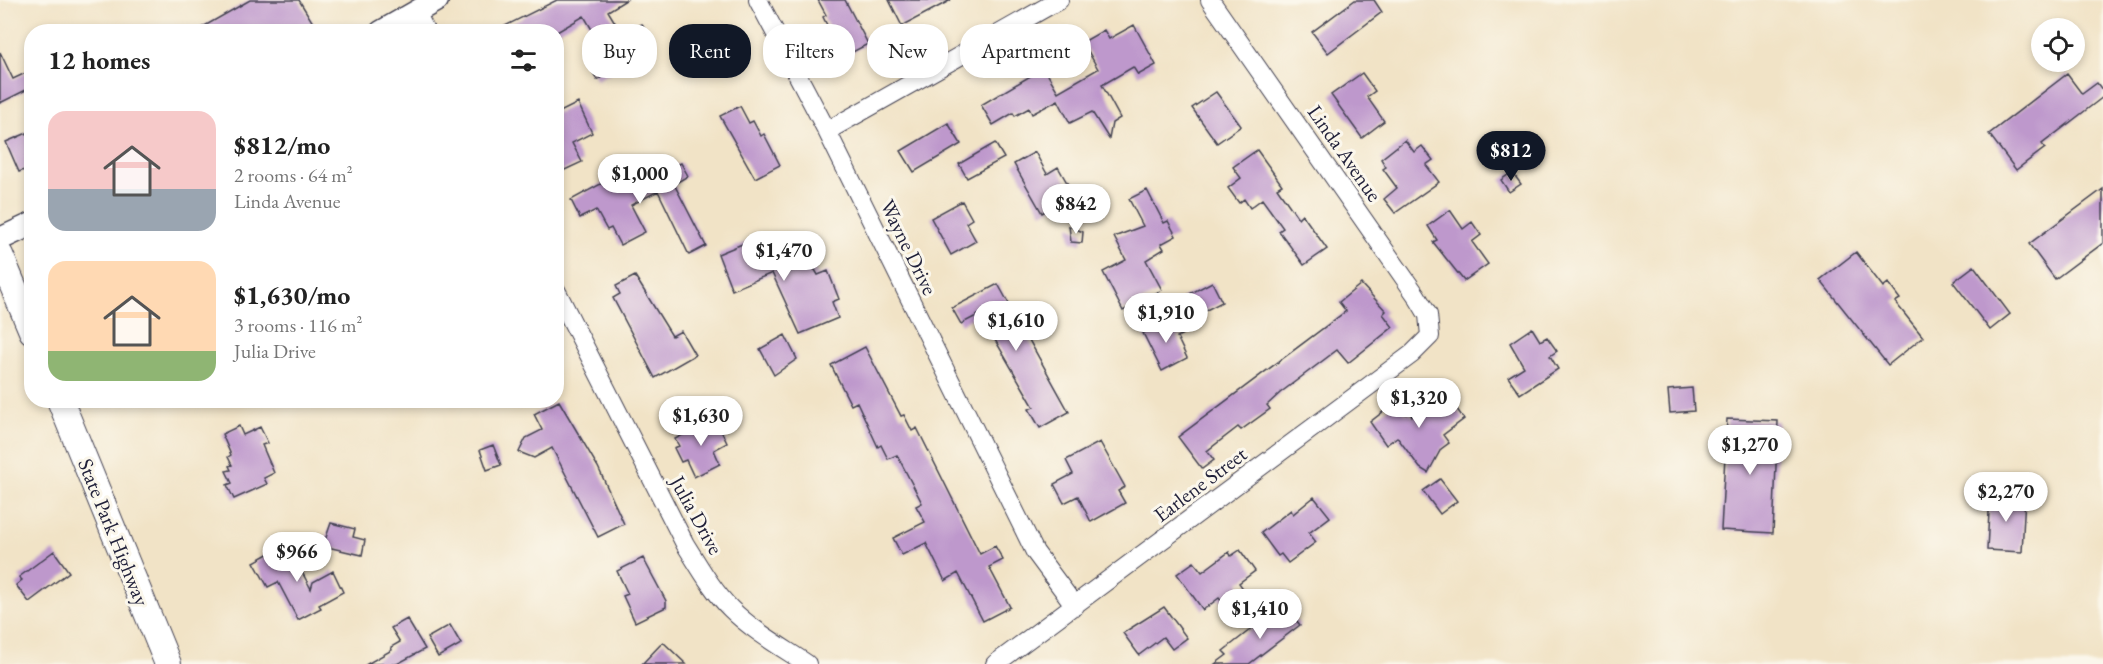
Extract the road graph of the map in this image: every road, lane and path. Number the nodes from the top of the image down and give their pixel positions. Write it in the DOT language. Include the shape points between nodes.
graph roads {
  1 [pos="437,0"];
  2 [pos="758,0"];
  3 [pos="1059,0"];
  4 [pos="1210,0"];
  5 [pos="421,22"];
  6 [pos="827,131"];
  7 [pos="24,228"];
  8 [pos="0,239"];
  9 [pos="0,255"];
  10 [pos="564,306"];
  11 [pos="24,312"];
  12 [pos="1430,336"];
  13 [pos="63,408"];
  14 [pos="1075,606"];
  15 [pos="168,664"];
  16 [pos="807,664"];
  17 [pos="994,664"];
  1 -- 5 [label="street"];
  2 -- 6 [label="street, Wayne Drive"];
  3 -- 6 [label="street"];
  4 -- 12 [label="street, Linda Avenue" via="1416,296 1428,315"];
  6 -- 14 [label="street, Wayne Drive" via="1035,552"];
  7 -- 8 [label="street"];
  9 -- 11 [label="main road"];
  10 -- 16 [label="street, Julia Drive" via="707,580 730,609"];
  12 -- 14 [label="street, Earlene Street" via="1412,354"];
  13 -- 15 [label="main road, State Park Highway"];
  14 -- 17 [label="street, Earlene Street"];
}
